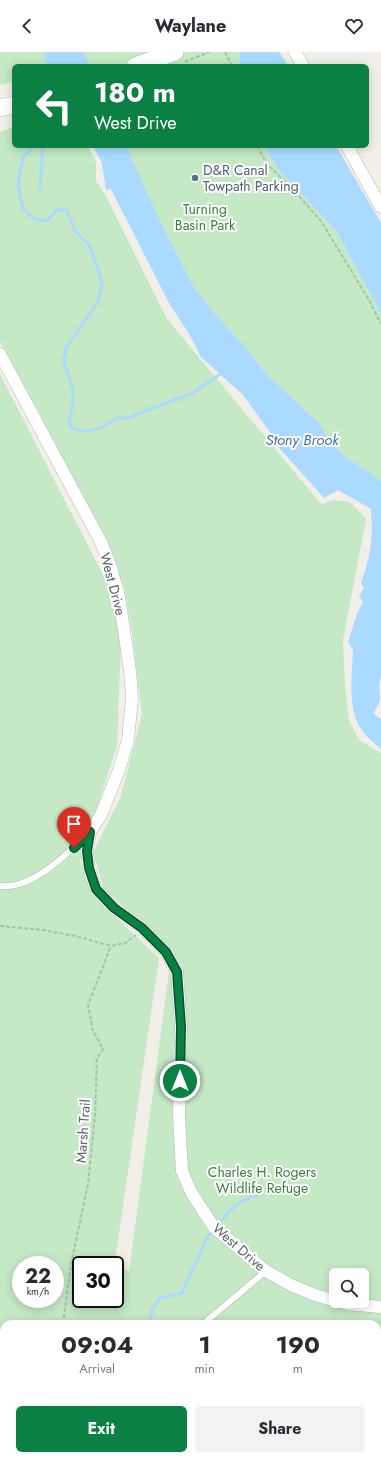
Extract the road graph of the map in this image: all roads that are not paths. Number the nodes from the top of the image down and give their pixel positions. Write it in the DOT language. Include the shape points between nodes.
graph roads {
  1 [pos="295,52"];
  2 [pos="177,58"];
  3 [pos="146,64"];
  4 [pos="302,64"];
  5 [pos="12,105"];
  6 [pos="0,108"];
  7 [pos="348,148"];
  8 [pos="381,206"];
  9 [pos="0,354"];
  10 [pos="90,832"];
  11 [pos="0,886"];
  12 [pos="266,1271"];
  13 [pos="329,1299"];
  14 [pos="369,1306"];
  15 [pos="381,1307"];
  16 [pos="209,1320"];
  1 -- 4 [label="street"];
  2 -- 3 [label="main road"];
  5 -- 6 [label="main road"];
  7 -- 8 [label="street"];
  9 -- 10 [label="street, West Drive" via="101,542 112,571 123,621 132,698 128,740 101,814"];
  10 -- 11 [label="lane, West Drive" via="40,874 23,883"];
  10 -- 12 [label="street, West Drive" via="87,851 96,889 114,908 142,928 166,952 177,972 181,1026 179,1116 182,1171 190,1192 215,1228"];
  12 -- 13 [label="street, West Drive" via="291,1285"];
  12 -- 16 [label="lane"];
  14 -- 15 [label="street, West Drive"];
}
